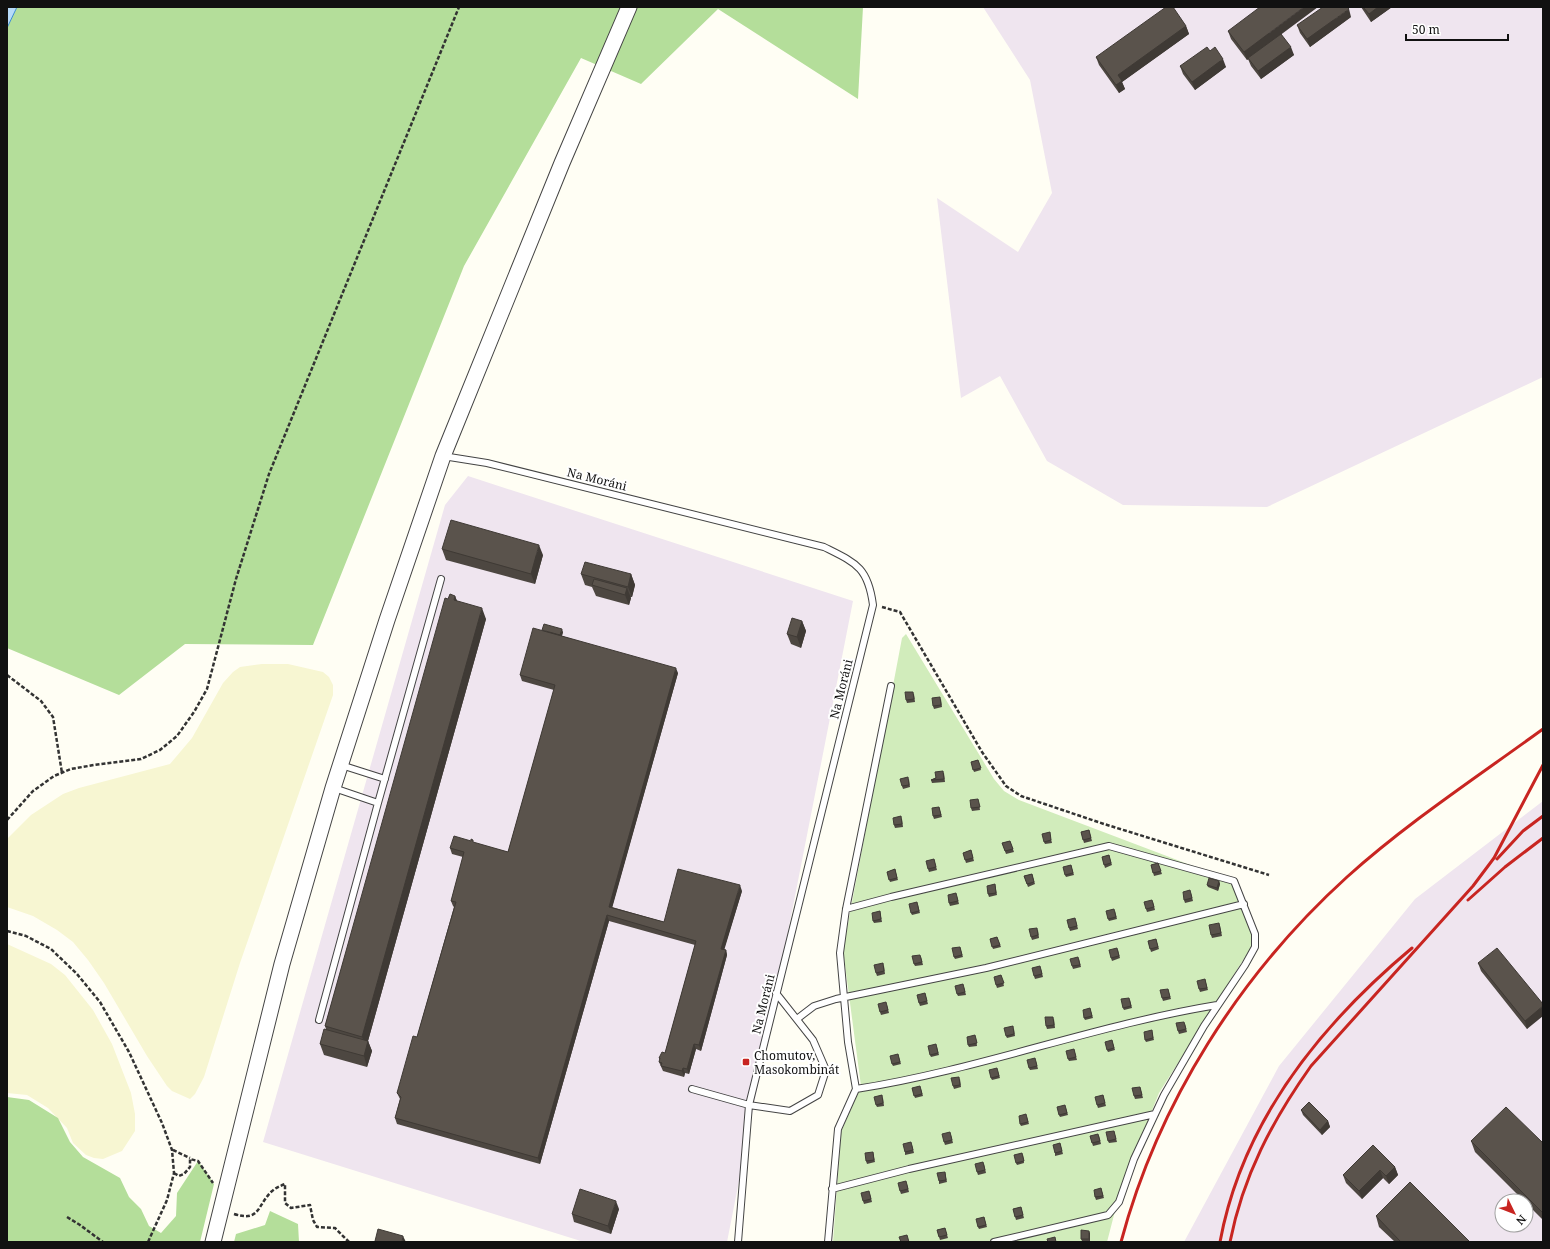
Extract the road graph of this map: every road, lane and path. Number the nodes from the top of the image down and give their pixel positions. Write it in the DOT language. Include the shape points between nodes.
graph roads {
  1 [pos="459,7"];
  2 [pos="629,7"];
  3 [pos="444,456"];
  4 [pos="441,579"];
  5 [pos="873,605"];
  6 [pos="7,675"];
  7 [pos="891,686"];
  8 [pos="341,765"];
  9 [pos="62,773"];
  10 [pos="385,779"];
  11 [pos="333,788"];
  12 [pos="378,803"];
  13 [pos="7,820"];
  14 [pos="1269,875"];
  15 [pos="1244,904"];
  16 [pos="846,909"];
  17 [pos="7,931"];
  18 [pos="776,993"];
  19 [pos="845,997"];
  20 [pos="1217,1005"];
  21 [pos="797,1019"];
  22 [pos="319,1020"];
  23 [pos="692,1089"];
  24 [pos="856,1089"];
  25 [pos="749,1105"];
  26 [pos="1155,1114"];
  27 [pos="172,1150"];
  28 [pos="190,1159"];
  29 [pos="174,1173"];
  30 [pos="214,1184"];
  31 [pos="832,1189"];
  32 [pos="220,1211"];
  33 [pos="67,1217"];
  34 [pos="103,1242"];
  35 [pos="148,1242"];
  36 [pos="213,1242"];
  37 [pos="349,1242"];
  38 [pos="738,1242"];
  39 [pos="828,1242"];
  40 [pos="994,1242"];
  1 -- 9 [label="path" via="269,474 236,579 207,689 177,736 160,750 142,759 94,765"];
  2 -- 3 [label="street" via="562,163"];
  3 -- 5 [label="lane, Na Moráni" via="487,463 824,547 854,562 871,585"];
  3 -- 8 [label="street" via="387,620"];
  4 -- 10 [label="lane"];
  5 -- 14 [label="path" via="900,612 982,752 1006,786 1021,796"];
  5 -- 18 [label="lane, Na Moráni"];
  6 -- 9 [label="path" via="41,701 53,718"];
  7 -- 16 [label="lane"];
  8 -- 10 [label="lane"];
  8 -- 11 [label="street"];
  9 -- 13 [label="path" via="33,791"];
  10 -- 12 [label="lane"];
  11 -- 12 [label="lane"];
  11 -- 32 [label="street" via="282,964"];
  12 -- 22 [label="lane"];
  15 -- 16 [label="lane" via="1234,881 1109,846"];
  15 -- 19 [label="lane" via="986,968"];
  15 -- 20 [label="lane" via="1256,934 1255,947"];
  16 -- 19 [label="lane" via="840,953"];
  17 -- 27 [label="path" via="26,936 51,949 77,974 100,1002 129,1052"];
  18 -- 21 [label="lane"];
  18 -- 25 [label="lane, Na Moráni"];
  19 -- 21 [label="lane" via="814,1006"];
  19 -- 24 [label="lane" via="848,1042"];
  20 -- 24 [label="lane" via="1174,1012 1021,1052"];
  20 -- 26 [label="lane"];
  21 -- 25 [label="lane" via="813,1040 826,1070 818,1095 790,1111"];
  23 -- 25 [label="lane"];
  24 -- 31 [label="lane" via="838,1129"];
  25 -- 38 [label="lane, Na Moráni"];
  26 -- 31 [label="lane" via="909,1169"];
  26 -- 40 [label="lane" via="1134,1159 1119,1202 1108,1215"];
  27 -- 28 [label="path"];
  27 -- 29 [label="path"];
  28 -- 29 [label="path" via="190,1167 184,1174 179,1176"];
  28 -- 30 [label="path" via="198,1161"];
  29 -- 35 [label="path" via="167,1200"];
  31 -- 39 [label="lane"];
  32 -- 36 [label="street"];
  32 -- 37 [label="path" via="241,1216 253,1214 259,1211 271,1192 285,1184 285,1203 291,1208 310,1205 317,1227 335,1228"];
  33 -- 34 [label="path"];
}
